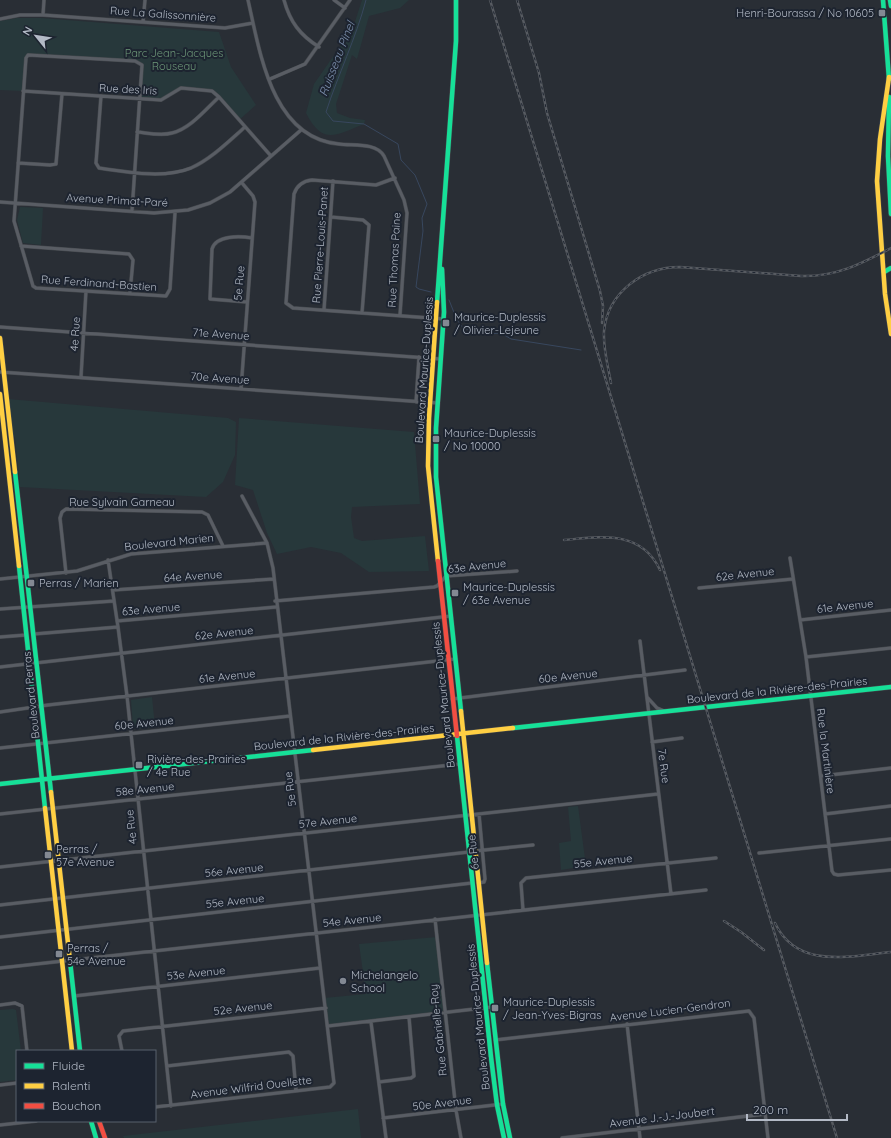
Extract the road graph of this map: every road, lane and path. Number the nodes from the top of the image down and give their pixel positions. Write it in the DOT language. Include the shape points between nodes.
graph roads {
  1 [pos="44,0"];
  2 [pos="145,0"];
  3 [pos="248,0"];
  4 [pos="284,0"];
  5 [pos="334,0"];
  6 [pos="350,0"];
  7 [pos="456,0"];
  8 [pos="883,0"];
  9 [pos="890,0"];
  10 [pos="891,6"];
  11 [pos="345,8"];
  12 [pos="43,16"];
  13 [pos="0,19"];
  14 [pos="143,22"];
  15 [pos="253,23"];
  16 [pos="319,47"];
  17 [pos="889,77"];
  18 [pos="270,79"];
  19 [pos="24,91"];
  20 [pos="62,94"];
  21 [pos="101,96"];
  22 [pos="220,97"];
  23 [pos="140,99"];
  24 [pos="245,127"];
  25 [pos="301,130"];
  26 [pos="138,132"];
  27 [pos="271,156"];
  28 [pos="18,163"];
  29 [pos="135,172"];
  30 [pos="395,178"];
  31 [pos="333,181"];
  32 [pos="242,183"];
  33 [pos="0,202"];
  34 [pos="15,203"];
  35 [pos="132,211"];
  36 [pos="175,212"];
  37 [pos="891,214"];
  38 [pos="331,217"];
  39 [pos="252,238"];
  40 [pos="21,246"];
  41 [pos="441,248"];
  42 [pos="890,269"];
  43 [pos="884,272"];
  44 [pos="86,291"];
  45 [pos="130,293"];
  46 [pos="247,302"];
  47 [pos="324,310"];
  48 [pos="362,313"];
  49 [pos="400,316"];
  50 [pos="436,318"];
  51 [pos="444,319"];
  52 [pos="0,327"];
  53 [pos="84,333"];
  54 [pos="891,334"];
  55 [pos="0,338"];
  56 [pos="244,344"];
  57 [pos="419,357"];
  58 [pos="433,359"];
  59 [pos="441,359"];
  60 [pos="2,372"];
  61 [pos="81,377"];
  62 [pos="241,389"];
  63 [pos="0,394"];
  64 [pos="416,402"];
  65 [pos="430,402"];
  66 [pos="438,403"];
  67 [pos="428,466"];
  68 [pos="435,466"];
  69 [pos="242,496"];
  70 [pos="267,543"];
  71 [pos="223,546"];
  72 [pos="790,558"];
  73 [pos="108,560"];
  74 [pos="517,571"];
  75 [pos="66,573"];
  76 [pos="446,576"];
  77 [pos="28,577"];
  78 [pos="20,578"];
  79 [pos="0,579"];
  80 [pos="274,579"];
  81 [pos="793,579"];
  82 [pos="440,583"];
  83 [pos="700,588"];
  84 [pos="113,590"];
  85 [pos="114,601"];
  86 [pos="275,601"];
  87 [pos="24,607"];
  88 [pos="31,607"];
  89 [pos="276,607"];
  90 [pos="0,609"];
  91 [pos="891,610"];
  92 [pos="451,616"];
  93 [pos="443,617"];
  94 [pos="800,620"];
  95 [pos="117,621"];
  96 [pos="118,627"];
  97 [pos="34,634"];
  98 [pos="26,635"];
  99 [pos="280,636"];
  100 [pos="0,637"];
  101 [pos="640,641"];
  102 [pos="891,648"];
  103 [pos="121,654"];
  104 [pos="806,658"];
  105 [pos="455,659"];
  106 [pos="448,660"];
  107 [pos="37,663"];
  108 [pos="30,664"];
  109 [pos="0,667"];
  110 [pos="685,670"];
  111 [pos="644,676"];
  112 [pos="286,679"];
  113 [pos="891,687"];
  114 [pos="810,695"];
  115 [pos="127,696"];
  116 [pos="646,697"];
  117 [pos="459,698"];
  118 [pos="452,699"];
  119 [pos="42,706"];
  120 [pos="34,708"];
  121 [pos="0,712"];
  122 [pos="665,712"];
  123 [pos="648,713"];
  124 [pos="290,716"];
  125 [pos="462,733"];
  126 [pos="130,734"];
  127 [pos="456,734"];
  128 [pos="682,738"];
  129 [pos="652,742"];
  130 [pos="38,743"];
  131 [pos="46,743"];
  132 [pos="0,748"];
  133 [pos="295,752"];
  134 [pos="460,764"];
  135 [pos="891,768"];
  136 [pos="134,770"];
  137 [pos="821,776"];
  138 [pos="50,779"];
  139 [pos="42,780"];
  140 [pos="298,781"];
  141 [pos="0,784"];
  142 [pos="658,794"];
  143 [pos="137,799"];
  144 [pos="891,806"];
  145 [pos="53,808"];
  146 [pos="46,809"];
  147 [pos="0,814"];
  148 [pos="479,814"];
  149 [pos="825,814"];
  150 [pos="468,815"];
  151 [pos="304,833"];
  152 [pos="891,839"];
  153 [pos="829,844"];
  154 [pos="533,845"];
  155 [pos="143,851"];
  156 [pos="482,851"];
  157 [pos="472,852"];
  158 [pos="760,853"];
  159 [pos="716,858"];
  160 [pos="59,860"];
  161 [pos="51,861"];
  162 [pos="667,863"];
  163 [pos="0,867"];
  164 [pos="308,870"];
  165 [pos="891,870"];
  166 [pos="472,883"];
  167 [pos="478,883"];
  168 [pos="147,888"];
  169 [pos="706,890"];
  170 [pos="671,894"];
  171 [pos="55,898"];
  172 [pos="63,898"];
  173 [pos="313,902"];
  174 [pos="0,905"];
  175 [pos="524,910"];
  176 [pos="481,914"];
  177 [pos="476,915"];
  178 [pos="150,919"];
  179 [pos="435,920"];
  180 [pos="66,929"];
  181 [pos="59,930"];
  182 [pos="316,933"];
  183 [pos="0,937"];
  184 [pos="154,951"];
  185 [pos="70,961"];
  186 [pos="62,962"];
  187 [pos="0,968"];
  188 [pos="320,968"];
  189 [pos="158,987"];
  190 [pos="74,996"];
  191 [pos="0,1005"];
  192 [pos="326,1008"];
  193 [pos="486,1008"];
  194 [pos="492,1008"];
  195 [pos="445,1013"];
  196 [pos="409,1017"];
  197 [pos="371,1022"];
  198 [pos="626,1024"];
  199 [pos="162,1026"];
  200 [pos="328,1026"];
  201 [pos="495,1040"];
  202 [pos="27,1050"];
  203 [pos="72,1050"];
  204 [pos="80,1050"];
  205 [pos="122,1050"];
  206 [pos="166,1066"];
  207 [pos="379,1082"];
  208 [pos="16,1083"];
  209 [pos="0,1085"];
  210 [pos="333,1085"];
  211 [pos="296,1092"];
  212 [pos="503,1104"];
  213 [pos="497,1105"];
  214 [pos="171,1106"];
  215 [pos="156,1108"];
  216 [pos="456,1110"];
  217 [pos="765,1114"];
  218 [pos="383,1118"];
  219 [pos="27,1122"];
  220 [pos="91,1122"];
  221 [pos="99,1122"];
  222 [pos="0,1125"];
  223 [pos="639,1129"];
  224 [pos="96,1138"];
  225 [pos="105,1138"];
  226 [pos="386,1138"];
  227 [pos="461,1138"];
  228 [pos="504,1138"];
  229 [pos="510,1138"];
  230 [pos="562,1138"];
  231 [pos="640,1138"];
  232 [pos="768,1138"];
  1 -- 12 [label="street"];
  2 -- 14 [label="street"];
  3 -- 15 [label="street, Rue Thomas Paine"];
  4 -- 16 [label="street" via="296,29"];
  5 -- 11 [label="street"];
  6 -- 11 [label="street"];
  7 -- 41 [label="street, Boulevard Maurice-Duplessis" via="456,41"];
  8 -- 17 [label="street"];
  9 -- 10 [label="street"];
  11 -- 16 [label="street"];
  12 -- 13 [label="street, Rue La Galissonnière" via="20,15"];
  12 -- 14 [label="street, Rue La Galissonnière"];
  14 -- 15 [label="street, Rue La Galissonnière" via="225,28"];
  15 -- 18 [label="street, Rue Thomas Paine"];
  16 -- 18 [label="street" via="306,64"];
  17 -- 37 [label="street" via="888,156"];
  17 -- 43 [label="street" via="877,181"];
  18 -- 25 [label="street, Rue Thomas Paine" via="284,111"];
  19 -- 20 [label="street, Rue des Iris"];
  19 -- 23 [label="street, Rue Ferdinand-Bastien" via="26,58 31,54 135,62 142,66"];
  19 -- 28 [label="street, Rue Ferdinand-Bastien"];
  20 -- 21 [label="street, Rue des Iris"];
  20 -- 28 [label="street" via="56,164"];
  21 -- 23 [label="street, Rue des Iris"];
  21 -- 29 [label="street" via="96,166 101,169"];
  22 -- 23 [label="street, Rue des Iris" via="212,91 181,88 161,100"];
  22 -- 24 [label="street, Rue des Iris"];
  22 -- 26 [label="street" via="179,131 165,134"];
  23 -- 26 [label="street"];
  24 -- 27 [label="street, Rue des Iris"];
  24 -- 29 [label="street" via="212,155 190,168 159,173"];
  25 -- 27 [label="street, Avenue Primat-Paré"];
  25 -- 30 [label="street, Rue Thomas Paine" via="314,138 332,143 378,149"];
  26 -- 29 [label="street"];
  27 -- 32 [label="street, Avenue Primat-Paré"];
  28 -- 34 [label="street, Rue Ferdinand-Bastien"];
  29 -- 35 [label="street"];
  30 -- 31 [label="street" via="376,185"];
  30 -- 49 [label="street, Rue Thomas Paine" via="407,212"];
  31 -- 38 [label="street, Rue Pierre-Louis-Panet"];
  31 -- 47 [label="street" via="312,180 300,184 294,194 286,300 293,308"];
  32 -- 36 [label="street, Avenue Primat-Paré" via="210,203"];
  32 -- 39 [label="street, 5e Rue" via="255,200"];
  33 -- 34 [label="street, Avenue Primat-Paré"];
  34 -- 35 [label="street, Avenue Primat-Paré"];
  34 -- 40 [label="street, Rue Ferdinand-Bastien" via="14,221"];
  35 -- 36 [label="street, Avenue Primat-Paré"];
  36 -- 45 [label="street, Rue Ferdinand-Bastien" via="169,293 161,297"];
  38 -- 47 [label="street, Rue Pierre-Louis-Panet"];
  38 -- 48 [label="street" via="362,220 369,225"];
  39 -- 46 [label="street, 5e Rue"];
  39 -- 46 [label="street" via="233,236 216,244 212,250 210,299"];
  40 -- 44 [label="street, Rue Ferdinand-Bastien" via="34,287"];
  40 -- 45 [label="street" via="129,254 133,260"];
  41 -- 50 [label="street, Boulevard Maurice-Duplessis"];
  41 -- 51 [label="street, Boulevard Maurice-Duplessis"];
  42 -- 43 [label="street"];
  43 -- 54 [label="street"];
  44 -- 45 [label="street, Rue Ferdinand-Bastien"];
  44 -- 53 [label="street, 4e Rue"];
  46 -- 56 [label="street, 5e Rue"];
  47 -- 48 [label="street"];
  48 -- 49 [label="street"];
  49 -- 50 [label="street"];
  50 -- 51 [label="street"];
  50 -- 58 [label="street, Boulevard Maurice-Duplessis"];
  51 -- 59 [label="street, Boulevard Maurice-Duplessis"];
  52 -- 53 [label="street, 71e Avenue"];
  53 -- 56 [label="street, 71e Avenue"];
  53 -- 61 [label="street, 4e Rue"];
  55 -- 60 [label="street, Boulevard Perras"];
  56 -- 57 [label="street, 71e Avenue"];
  56 -- 62 [label="street, 5e Rue"];
  57 -- 58 [label="street, 71e Avenue"];
  57 -- 64 [label="street"];
  58 -- 59 [label="street, 71e Avenue"];
  58 -- 65 [label="street, Boulevard Maurice-Duplessis"];
  59 -- 66 [label="street, Boulevard Maurice-Duplessis"];
  60 -- 61 [label="street, 70e Avenue"];
  60 -- 77 [label="street, Boulevard Perras"];
  61 -- 62 [label="street, 70e Avenue"];
  62 -- 64 [label="street, 70e Avenue"];
  63 -- 78 [label="street, Boulevard Perras"];
  64 -- 65 [label="street, 70e Avenue"];
  65 -- 66 [label="street, 70e Avenue"];
  65 -- 67 [label="street, Boulevard Maurice-Duplessis"];
  66 -- 68 [label="street, Boulevard Maurice-Duplessis"];
  67 -- 68 [label="street"];
  67 -- 82 [label="street, Boulevard Maurice-Duplessis"];
  68 -- 76 [label="street, Boulevard Maurice-Duplessis"];
  69 -- 70 [label="street, 5e Rue"];
  70 -- 71 [label="street, Boulevard Marien"];
  70 -- 80 [label="street, 5e Rue"];
  71 -- 73 [label="street, Boulevard Marien" via="131,554"];
  71 -- 75 [label="street, Rue Sylvain Garneau" via="208,515 202,512 66,509 60,518"];
  72 -- 81 [label="street, Rue la Martinière"];
  73 -- 75 [label="street, Boulevard Marien"];
  73 -- 84 [label="street"];
  74 -- 76 [label="street, 63e Avenue"];
  75 -- 77 [label="street, Boulevard Marien"];
  76 -- 82 [label="street, 63e Avenue"];
  76 -- 92 [label="street, Boulevard Maurice-Duplessis"];
  77 -- 78 [label="street, Boulevard Marien"];
  77 -- 88 [label="street, Boulevard Perras"];
  78 -- 79 [label="street, Boulevard Marien"];
  78 -- 87 [label="street, Boulevard Perras"];
  80 -- 84 [label="street, 64e Avenue"];
  80 -- 86 [label="street, 5e Rue"];
  81 -- 83 [label="street, 62e Avenue"];
  81 -- 94 [label="street, Rue la Martinière"];
  82 -- 86 [label="street, 63e Avenue" via="434,587"];
  82 -- 93 [label="street, Boulevard Maurice-Duplessis"];
  84 -- 85 [label="street"];
  85 -- 88 [label="street"];
  85 -- 95 [label="street"];
  86 -- 89 [label="street, 5e Rue"];
  87 -- 88 [label="street"];
  87 -- 90 [label="street"];
  87 -- 98 [label="street, Boulevard Perras"];
  88 -- 97 [label="street, Boulevard Perras"];
  89 -- 95 [label="street, 63e Avenue"];
  89 -- 99 [label="street, 5e Rue"];
  91 -- 94 [label="street, 61e Avenue"];
  92 -- 93 [label="street, 62e Avenue"];
  92 -- 105 [label="street, Boulevard Maurice-Duplessis"];
  93 -- 99 [label="street, 62e Avenue"];
  93 -- 106 [label="street, Boulevard Maurice-Duplessis"];
  94 -- 104 [label="street, Rue la Martinière"];
  95 -- 96 [label="street, 63e Avenue"];
  96 -- 97 [label="street, 63e Avenue"];
  96 -- 103 [label="street, 4e Rue"];
  97 -- 107 [label="street, Boulevard Perras"];
  98 -- 100 [label="street"];
  98 -- 108 [label="street, Boulevard Perras"];
  99 -- 103 [label="street, 62e Avenue"];
  99 -- 112 [label="street, 5e Rue"];
  101 -- 111 [label="street, 7e Rue"];
  102 -- 104 [label="street"];
  103 -- 107 [label="street, 62e Avenue"];
  103 -- 115 [label="street, 4e Rue"];
  104 -- 114 [label="street, Rue la Martinière"];
  105 -- 106 [label="street, 61e Avenue"];
  105 -- 117 [label="street, Boulevard Maurice-Duplessis"];
  106 -- 112 [label="street, 61e Avenue"];
  106 -- 118 [label="street, Boulevard Maurice-Duplessis"];
  107 -- 108 [label="street, 62e Avenue"];
  107 -- 119 [label="street, Boulevard Perras"];
  108 -- 109 [label="street, 62e Avenue"];
  108 -- 120 [label="street, Boulevard Perras"];
  110 -- 111 [label="street, 60e Avenue"];
  111 -- 116 [label="street, 7e Rue"];
  111 -- 117 [label="street, 60e Avenue"];
  112 -- 115 [label="street, 61e Avenue"];
  112 -- 124 [label="street, 5e Rue"];
  113 -- 114 [label="street, Boulevard de la Rivière-des-Prairies"];
  114 -- 122 [label="street, Boulevard de la Rivière-des-Prairies"];
  114 -- 137 [label="street, Rue la Martinière"];
  115 -- 119 [label="street, 61e Avenue"];
  115 -- 126 [label="street, 4e Rue"];
  116 -- 122 [label="street"];
  116 -- 123 [label="street, 7e Rue"];
  117 -- 118 [label="street, 60e Avenue"];
  117 -- 125 [label="street, Boulevard Maurice-Duplessis"];
  118 -- 127 [label="street, Boulevard Maurice-Duplessis"];
  119 -- 120 [label="street, 61e Avenue"];
  119 -- 131 [label="street, Boulevard Perras"];
  120 -- 121 [label="street, 61e Avenue"];
  120 -- 130 [label="street, Boulevard Perras"];
  122 -- 123 [label="street, Boulevard de la Rivière-des-Prairies"];
  123 -- 125 [label="street, Boulevard de la Rivière-des-Prairies"];
  123 -- 129 [label="street, 7e Rue"];
  124 -- 126 [label="street, 60e Avenue"];
  124 -- 133 [label="street, 5e Rue"];
  125 -- 127 [label="street, Boulevard de la Rivière-des-Prairies"];
  125 -- 150 [label="street, Boulevard Maurice-Duplessis"];
  126 -- 131 [label="street, 60e Avenue"];
  126 -- 136 [label="street, 4e Rue"];
  127 -- 133 [label="street, Boulevard de la Rivière-des-Prairies"];
  127 -- 134 [label="street, Boulevard Maurice-Duplessis"];
  128 -- 129 [label="street"];
  129 -- 142 [label="street, 7e Rue"];
  130 -- 131 [label="street, 60e Avenue"];
  130 -- 132 [label="street, 60e Avenue"];
  130 -- 139 [label="street, Boulevard Perras"];
  131 -- 138 [label="street, Boulevard Perras"];
  133 -- 136 [label="street, Boulevard de la Rivière-des-Prairies"];
  133 -- 140 [label="street, 5e Rue"];
  134 -- 140 [label="street, 58e Avenue"];
  134 -- 150 [label="street, Boulevard Maurice-Duplessis"];
  135 -- 137 [label="street"];
  136 -- 138 [label="street, Boulevard de la Rivière-des-Prairies"];
  136 -- 143 [label="street, 4e Rue"];
  137 -- 149 [label="street, Rue la Martinière"];
  138 -- 139 [label="street, Boulevard de la Rivière-des-Prairies"];
  138 -- 145 [label="street, Boulevard Perras"];
  139 -- 141 [label="street, Boulevard de la Rivière-des-Prairies"];
  139 -- 146 [label="street, Boulevard Perras"];
  140 -- 143 [label="street, 58e Avenue"];
  140 -- 151 [label="street, 5e Rue"];
  142 -- 148 [label="street, 57e Avenue"];
  142 -- 162 [label="street, 7e Rue"];
  143 -- 145 [label="street, 58e Avenue"];
  143 -- 155 [label="street, 4e Rue"];
  144 -- 149 [label="street"];
  145 -- 146 [label="street, 58e Avenue"];
  145 -- 160 [label="street, Boulevard Perras"];
  146 -- 147 [label="street, 58e Avenue"];
  146 -- 161 [label="street, Boulevard Perras"];
  148 -- 150 [label="street, 57e Avenue"];
  148 -- 156 [label="street, 6e Rue"];
  149 -- 153 [label="street, Rue la Martinière"];
  150 -- 151 [label="street, 57e Avenue"];
  150 -- 157 [label="street, Boulevard Maurice-Duplessis"];
  151 -- 155 [label="street, 57e Avenue"];
  151 -- 164 [label="street, 5e Rue"];
  152 -- 153 [label="street"];
  153 -- 158 [label="street"];
  153 -- 165 [label="street, Rue la Martinière" via="834,874"];
  154 -- 156 [label="street, 56e Avenue"];
  155 -- 160 [label="street, 57e Avenue"];
  155 -- 168 [label="street, 4e Rue"];
  156 -- 157 [label="street, 56e Avenue"];
  156 -- 167 [label="street, 6e Rue" via="485,879 484,882"];
  157 -- 164 [label="street, 56e Avenue"];
  157 -- 166 [label="street, Boulevard Maurice-Duplessis"];
  157 -- 167 [label="street, Boulevard Maurice-Duplessis"];
  159 -- 162 [label="street, 55e Avenue"];
  160 -- 161 [label="street, 57e Avenue"];
  160 -- 172 [label="street, Boulevard Perras"];
  161 -- 163 [label="street, 57e Avenue"];
  161 -- 171 [label="street, Boulevard Perras"];
  162 -- 170 [label="street, 7e Rue"];
  162 -- 175 [label="street, 55e Avenue" via="524,879 521,883"];
  164 -- 168 [label="street, 56e Avenue"];
  164 -- 173 [label="street, 5e Rue"];
  166 -- 173 [label="street, 55e Avenue"];
  166 -- 177 [label="street, Boulevard Maurice-Duplessis"];
  167 -- 176 [label="street, Boulevard Maurice-Duplessis"];
  168 -- 172 [label="street, 56e Avenue"];
  168 -- 178 [label="street, 4e Rue"];
  169 -- 170 [label="street, 54e Avenue"];
  170 -- 175 [label="street, 54e Avenue"];
  171 -- 172 [label="street, 56e Avenue"];
  171 -- 174 [label="street, 56e Avenue"];
  171 -- 181 [label="street, Boulevard Perras"];
  172 -- 180 [label="street, Boulevard Perras"];
  173 -- 178 [label="street, 55e Avenue"];
  173 -- 182 [label="street, 5e Rue"];
  175 -- 176 [label="street, 54e Avenue"];
  176 -- 177 [label="street, 54e Avenue"];
  176 -- 194 [label="street, Boulevard Maurice-Duplessis"];
  177 -- 179 [label="street, 54e Avenue"];
  177 -- 193 [label="street, Boulevard Maurice-Duplessis"];
  178 -- 180 [label="street, 55e Avenue"];
  178 -- 184 [label="street, 4e Rue"];
  179 -- 182 [label="street, 54e Avenue"];
  179 -- 195 [label="street, Rue Gabrielle-Roy"];
  180 -- 181 [label="street, 55e Avenue"];
  180 -- 185 [label="street, Boulevard Perras"];
  181 -- 183 [label="street, 55e Avenue"];
  181 -- 186 [label="street, Boulevard Perras"];
  182 -- 184 [label="street, 54e Avenue"];
  182 -- 188 [label="street, 5e Rue"];
  184 -- 185 [label="street, 54e Avenue"];
  184 -- 189 [label="street, 4e Rue"];
  185 -- 186 [label="street, 54e Avenue"];
  185 -- 190 [label="street, Boulevard Perras"];
  186 -- 187 [label="street, 54e Avenue"];
  186 -- 203 [label="street, Boulevard Perras"];
  188 -- 189 [label="street, 53e Avenue"];
  188 -- 192 [label="street, 5e Rue"];
  189 -- 190 [label="street, 53e Avenue"];
  189 -- 199 [label="street, 4e Rue"];
  190 -- 204 [label="street, Boulevard Perras"];
  191 -- 202 [label="street" via="15,1003 22,1006"];
  192 -- 199 [label="street, 52e Avenue"];
  192 -- 200 [label="street, 5e Rue"];
  193 -- 194 [label="street"];
  193 -- 195 [label="street"];
  193 -- 213 [label="street, Boulevard Maurice-Duplessis"];
  194 -- 201 [label="street, Boulevard Maurice-Duplessis"];
  195 -- 196 [label="street"];
  195 -- 216 [label="street, Rue Gabrielle-Roy"];
  196 -- 197 [label="street"];
  196 -- 207 [label="street" via="414,1076"];
  197 -- 200 [label="street"];
  197 -- 207 [label="street"];
  198 -- 201 [label="street, Avenue Lucien-Gendron"];
  198 -- 217 [label="street, Avenue Lucien-Gendron" via="746,1010 752,1012"];
  198 -- 223 [label="street"];
  199 -- 205 [label="street, 52e Avenue" via="121,1032"];
  199 -- 206 [label="street, 4e Rue"];
  200 -- 210 [label="street, 5e Rue"];
  201 -- 212 [label="street, Boulevard Maurice-Duplessis"];
  206 -- 211 [label="street" via="289,1052 293,1056"];
  206 -- 214 [label="street, 4e Rue"];
  207 -- 218 [label="street"];
  208 -- 209 [label="street"];
  210 -- 211 [label="street, Avenue Wilfrid Ouellette"];
  211 -- 214 [label="street, Avenue Wilfrid Ouellette"];
  212 -- 213 [label="street, 50e Avenue"];
  212 -- 229 [label="street, Boulevard Maurice-Duplessis"];
  213 -- 216 [label="street, 50e Avenue"];
  213 -- 228 [label="street, Boulevard Maurice-Duplessis"];
  214 -- 215 [label="street, Avenue Wilfrid Ouellette"];
  216 -- 218 [label="street, 50e Avenue"];
  216 -- 227 [label="street, Rue Gabrielle-Roy"];
  217 -- 223 [label="street, Avenue J.-J.-Joubert"];
  217 -- 232 [label="street"];
  218 -- 226 [label="street"];
  219 -- 222 [label="street"];
  220 -- 224 [label="street"];
  221 -- 225 [label="street"];
  223 -- 230 [label="street, Avenue J.-J.-Joubert"];
  223 -- 231 [label="street"];
}
